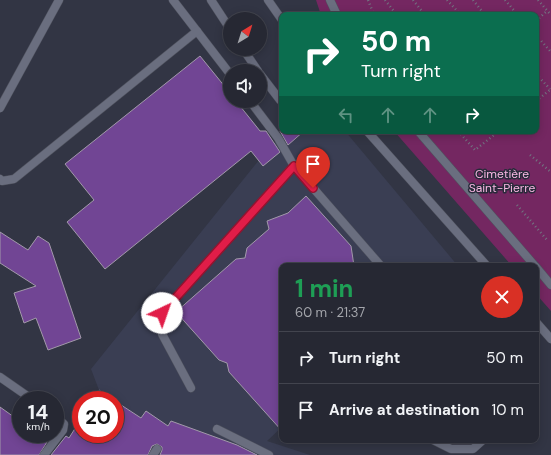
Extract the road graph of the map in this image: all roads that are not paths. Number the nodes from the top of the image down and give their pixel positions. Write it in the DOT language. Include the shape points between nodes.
graph roads {
  1 [pos="59,0"];
  2 [pos="173,0"];
  3 [pos="211,0"];
  4 [pos="268,0"];
  5 [pos="330,0"];
  6 [pos="336,12"];
  7 [pos="279,16"];
  8 [pos="223,18"];
  9 [pos="197,31"];
  10 [pos="223,65"];
  11 [pos="267,83"];
  12 [pos="279,99"];
  13 [pos="0,108"];
  14 [pos="255,108"];
  15 [pos="370,134"];
  16 [pos="421,134"];
  17 [pos="294,166"];
  18 [pos="0,179"];
  19 [pos="378,263"];
  20 [pos="484,263"];
  21 [pos="532,263"];
  22 [pos="539,272"];
  23 [pos="551,285"];
  24 [pos="539,325"];
  25 [pos="551,339"];
  26 [pos="0,376"];
  27 [pos="191,388"];
  28 [pos="21,391"];
  29 [pos="217,428"];
  30 [pos="53,443"];
  31 [pos="438,443"];
  32 [pos="480,443"];
  33 [pos="44,455"];
  34 [pos="269,455"];
  1 -- 13 [label="street"];
  2 -- 9 [label="street"];
  3 -- 8 [label="street"];
  4 -- 7 [label="street"];
  5 -- 6 [label="street"];
  9 -- 10 [label="street"];
  9 -- 18 [label="street" via="14,179"];
  11 -- 12 [label="street"];
  14 -- 17 [label="street" via="278,138"];
  15 -- 20 [label="street"];
  16 -- 21 [label="street"];
  17 -- 19 [label="street"];
  17 -- 27 [label="street" via="162,313 162,334"];
  22 -- 23 [label="street"];
  24 -- 25 [label="street"];
  26 -- 28 [label="street"];
  29 -- 34 [label="street"];
  30 -- 33 [label="street"];
  31 -- 32 [label="street" via="451,450 473,449"];
}
